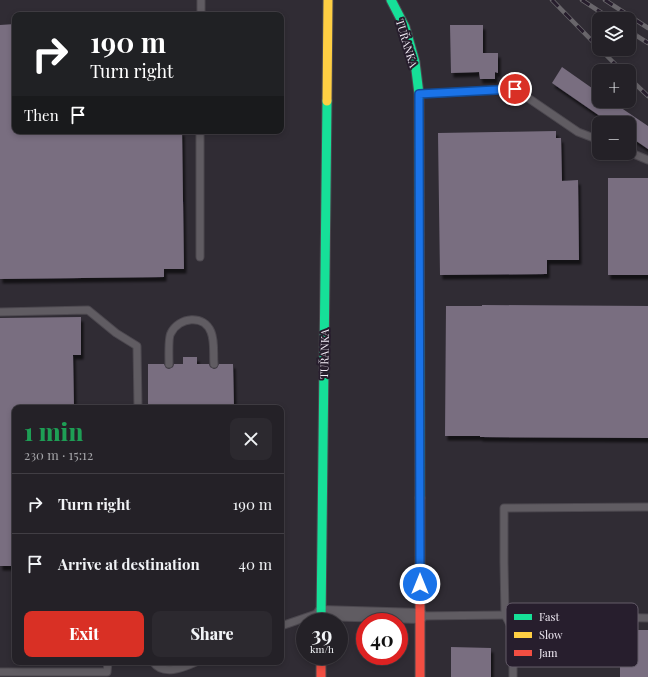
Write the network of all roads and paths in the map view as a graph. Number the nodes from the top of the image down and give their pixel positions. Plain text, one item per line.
1 (201, 0) edge
2 (328, 0) edge
3 (391, 0) edge
4 (201, 12) edge
5 (419, 94) junction
6 (200, 134) edge
7 (592, 137) edge
8 (636, 155) edge
9 (648, 160) edge
10 (200, 257) dead end
11 (0, 312) edge
12 (169, 364) dead end
13 (214, 364) dead end
14 (138, 405) edge
15 (648, 507) edge
16 (321, 613) edge
17 (505, 615) joint
18 (420, 616) junction
19 (348, 617) edge
20 (638, 618) edge
21 (648, 618) edge
22 (296, 623) edge
23 (284, 625) edge
24 (108, 665) edge
25 (155, 665) edge
26 (189, 665) edge
27 (321, 665) edge
28 (0, 672) edge
29 (321, 677) edge
30 (420, 677) edge

1 - 4 lane
2 - 16 street, TUŘANKA
3 - 5 street, TUŘANKA
5 - 7 lane
5 - 18 street, TUŘANKA
6 - 10 lane
8 - 9 lane
11 - 14 lane
12 - 13 lane
15 - 17 lane
17 - 18 lane
18 - 19 street
18 - 30 street, TUŘANKA
20 - 21 lane
22 - 23 lane
24 - 28 lane
25 - 26 lane
27 - 29 street

